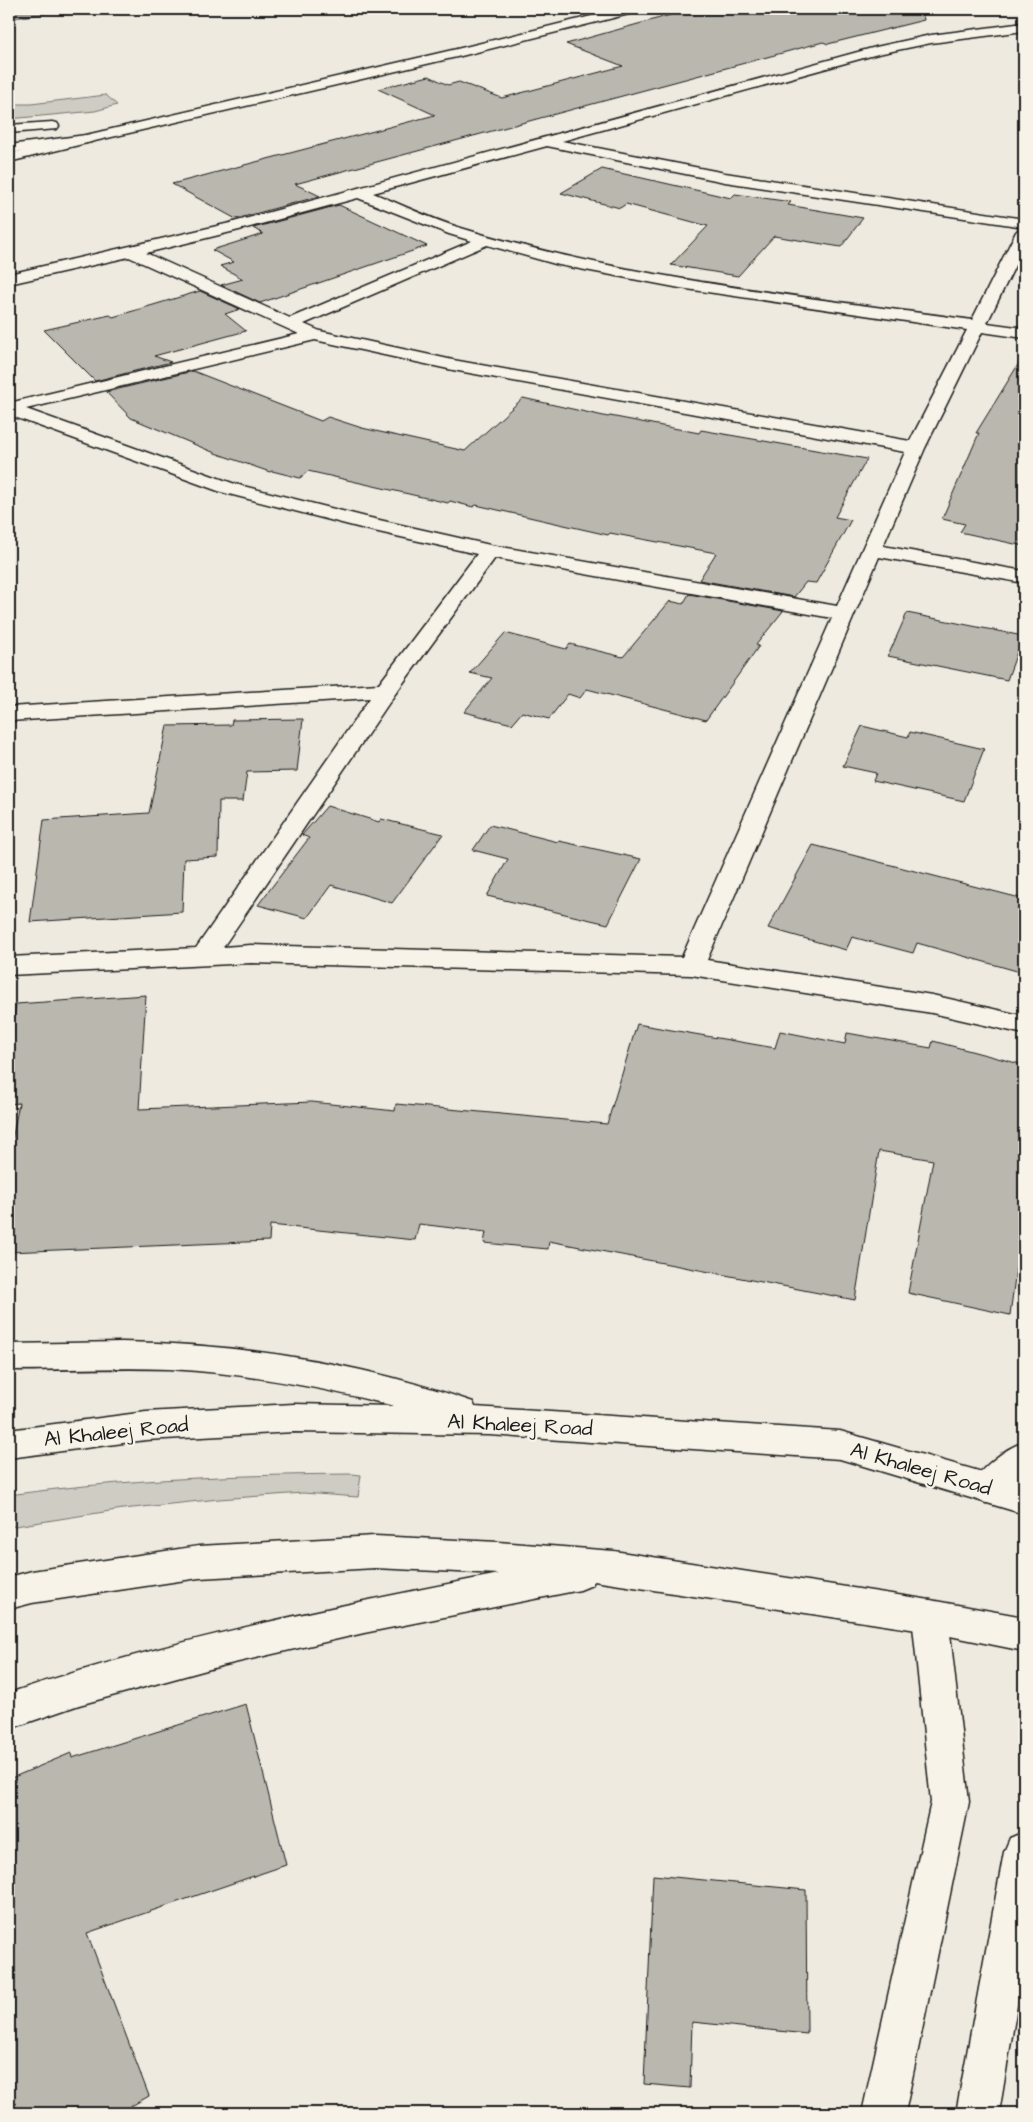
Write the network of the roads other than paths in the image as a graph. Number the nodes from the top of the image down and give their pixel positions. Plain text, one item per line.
1 (634, 9) edge
2 (1024, 20) edge
3 (1024, 27) edge
4 (63, 125) dead end
5 (9, 129) edge
6 (530, 135) junction
7 (86, 138) junction
8 (545, 142) junction
9 (9, 149) edge
10 (9, 158) edge
11 (359, 193) junction
12 (1024, 222) edge
13 (1024, 232) edge
14 (486, 240) junction
15 (131, 252) junction
16 (9, 268) edge
17 (9, 279) edge
18 (289, 324) junction
19 (977, 326) junction
20 (1024, 333) edge
21 (315, 335) junction
22 (9, 409) edge
23 (916, 448) junction
24 (872, 550) junction
25 (490, 551) junction
26 (1024, 577) edge
27 (844, 614) junction
28 (386, 690) junction
29 (9, 714) edge
30 (203, 956) junction
31 (9, 966) edge
32 (691, 966) junction
33 (1024, 1025) edge
34 (9, 1357) edge
35 (489, 1422) junction
36 (9, 1444) edge
37 (1024, 1456) edge
38 (986, 1488) junction
39 (1024, 1499) edge
40 (614, 1567) junction
41 (9, 1593) edge
42 (930, 1616) junction
43 (1024, 1634) edge
44 (9, 1711) edge
45 (1024, 1852) edge
46 (882, 2113) edge
47 (976, 2113) edge

1 - 7 street
2 - 6 street
3 - 8 street
4 - 5 street
6 - 8 street
6 - 16 street
7 - 9 street
7 - 10 street
8 - 11 street
8 - 12 street
11 - 14 street
11 - 15 street
13 - 19 street
14 - 18 street
14 - 19 street
15 - 17 street
15 - 18 street
18 - 21 street
19 - 20 street
19 - 23 street
21 - 22 street
21 - 23 street
22 - 25 street
23 - 24 street
24 - 26 street
24 - 27 street
25 - 27 street
25 - 28 street
27 - 32 street
28 - 29 street
28 - 30 street
30 - 31 street
30 - 32 street
32 - 33 street
34 - 35 street
35 - 36 street, Al Khaleej Road
35 - 38 street, Al Khaleej Road
37 - 38 street
38 - 39 street, Al Khaleej Road
40 - 41 street
40 - 42 street
40 - 44 street
42 - 43 street
42 - 46 street
45 - 47 street

